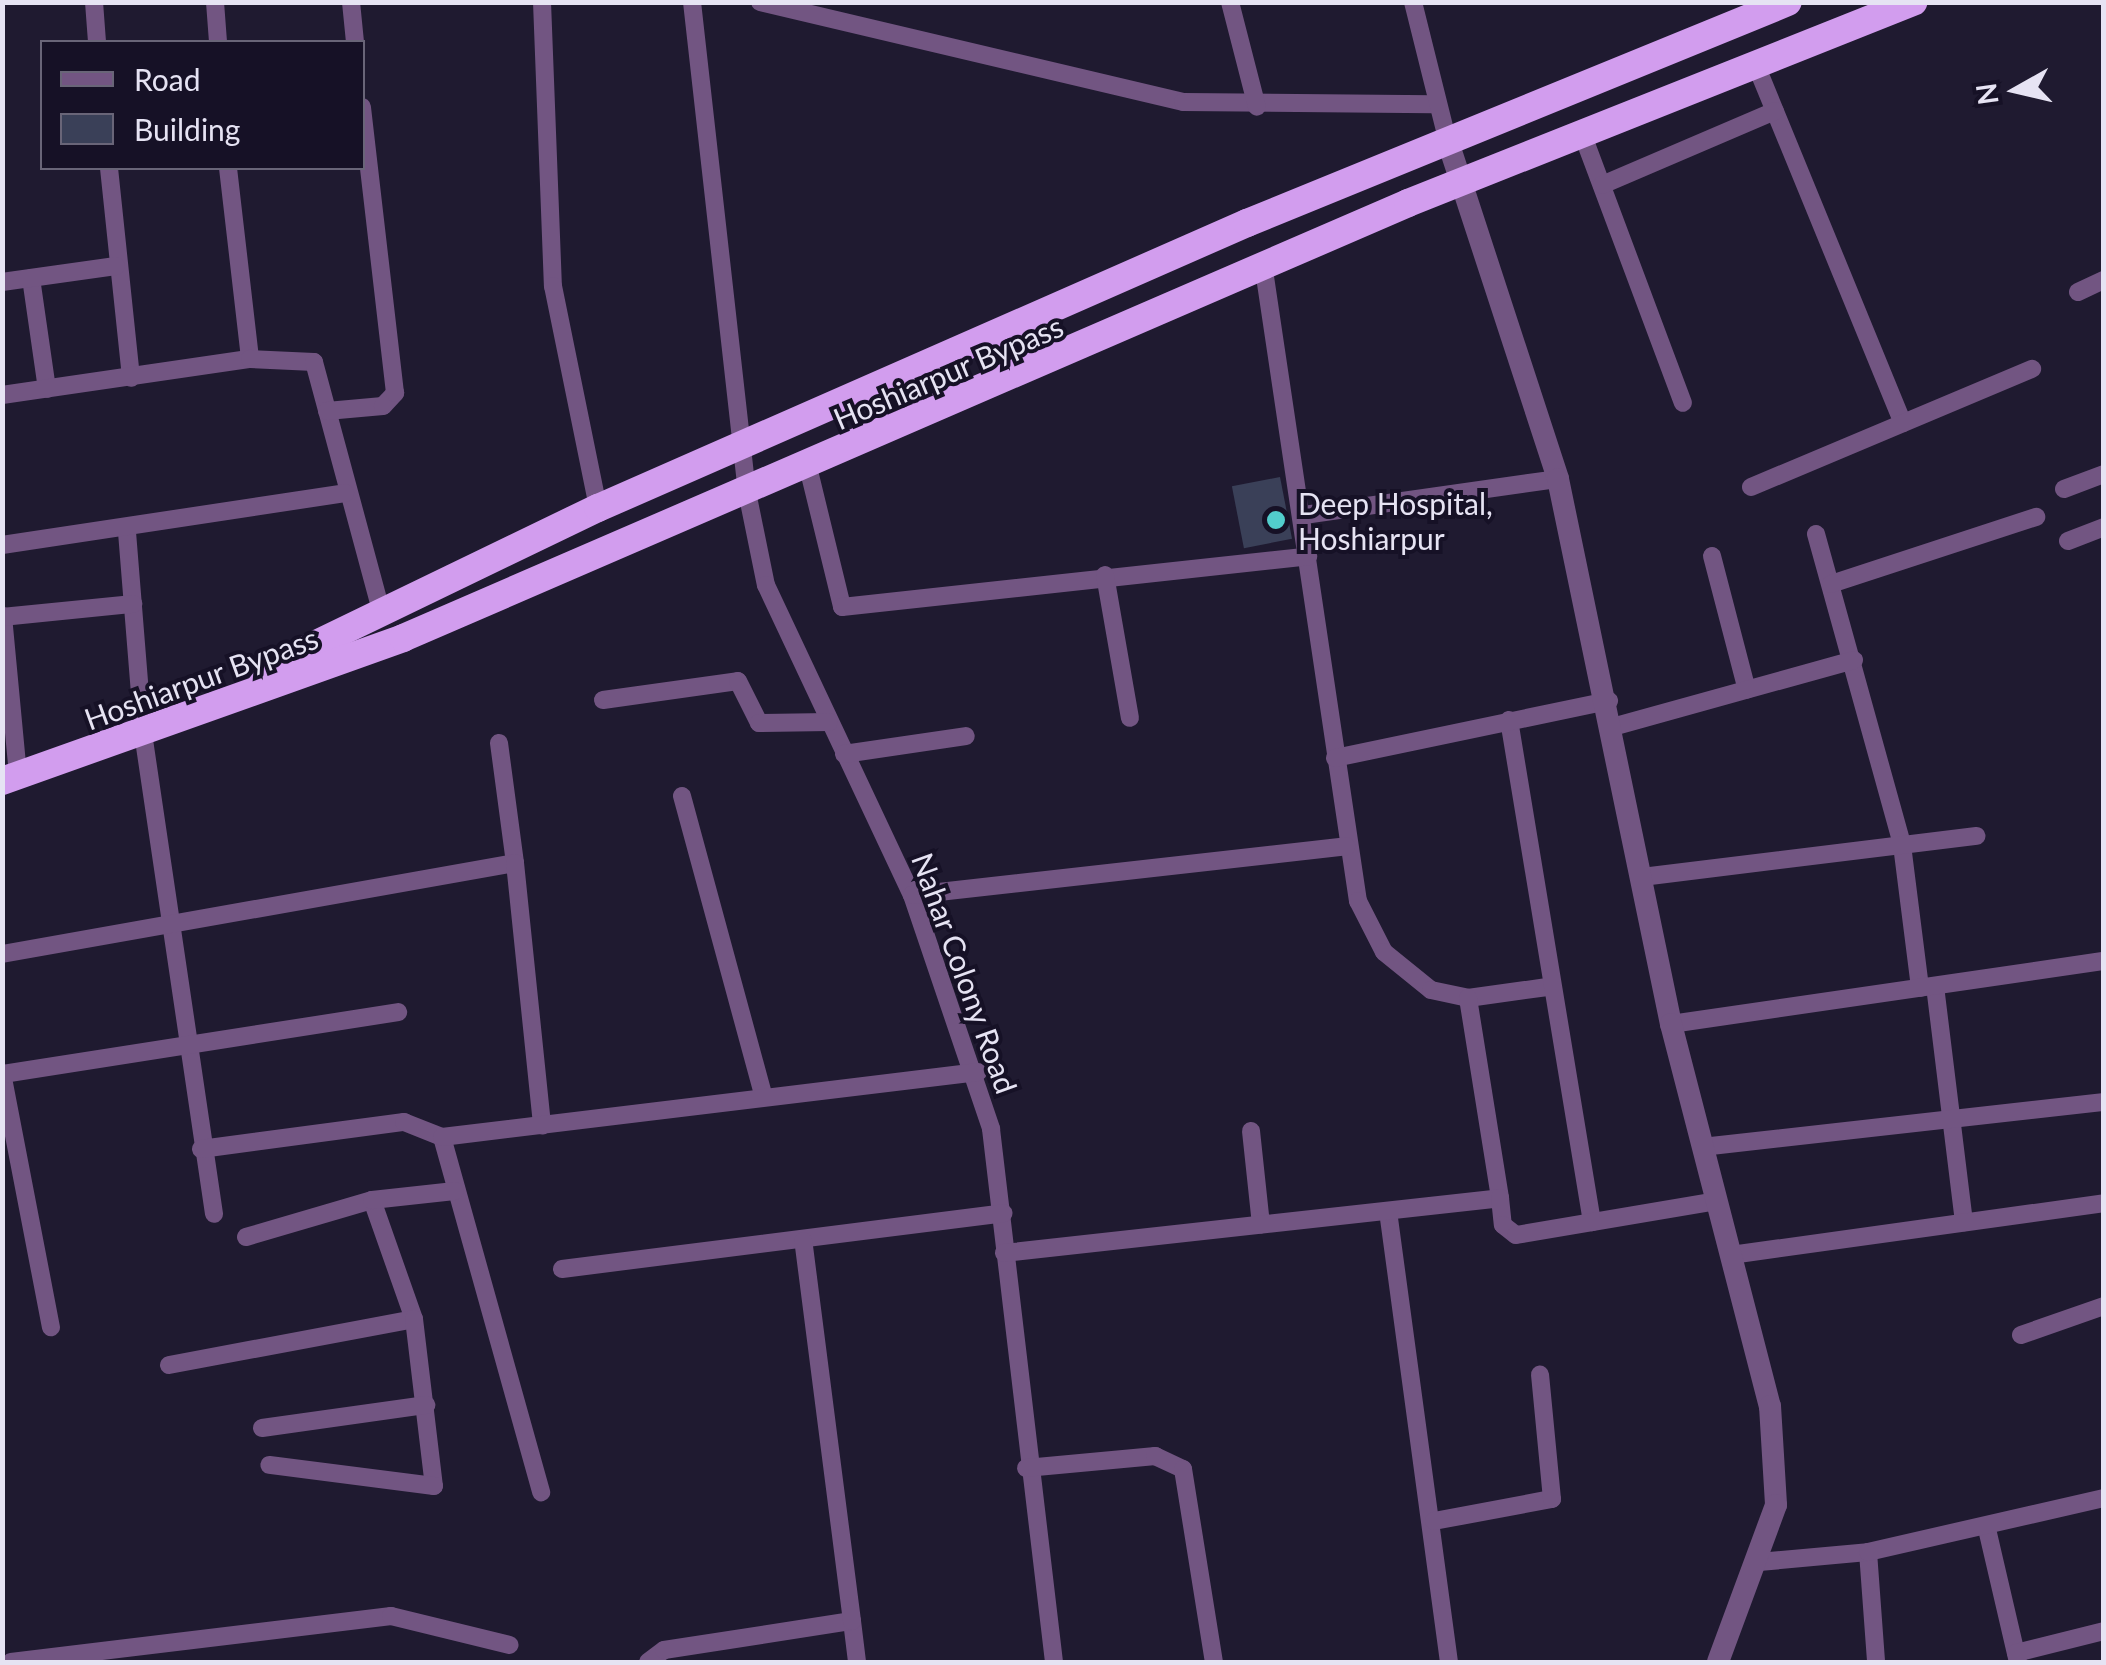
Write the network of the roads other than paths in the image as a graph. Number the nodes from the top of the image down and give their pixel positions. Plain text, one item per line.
1 (94, 2) edge
2 (215, 2) edge
3 (350, 2) edge
4 (542, 2) edge
5 (692, 2) edge
6 (760, 2) edge
7 (1230, 2) edge
8 (1412, 2) edge
9 (1788, 2) edge
10 (1913, 2) edge
11 (98, 40) edge
12 (218, 40) edge
13 (355, 40) edge
14 (1756, 65) junction
15 (1434, 104) junction
16 (1258, 107) junction
17 (1775, 112) junction
18 (365, 133) edge
19 (1582, 134) junction
20 (1448, 142) junction
21 (109, 170) edge
22 (228, 170) edge
23 (1463, 181) junction
24 (1602, 185) junction
25 (116, 266) junction
26 (1264, 270) junction
27 (30, 278) junction
28 (2104, 280) edge
29 (2, 282) edge
30 (2078, 292) dead end
31 (250, 358) junction
32 (2032, 369) dead end
33 (132, 378) junction
34 (47, 389) junction
35 (2, 395) edge
36 (1683, 403) dead end
37 (328, 411) junction
38 (1903, 423) junction
39 (744, 447) junction
40 (808, 467) junction
41 (2104, 474) edge
42 (1558, 479) junction
43 (1751, 487) dead end
44 (2064, 488) dead end
45 (748, 492) junction
46 (345, 493) junction
47 (598, 508) junction
48 (1304, 515) junction
49 (2036, 517) dead end
50 (2104, 527) edge
51 (127, 532) junction
52 (1816, 534) dead end
53 (2068, 541) dead end
54 (2, 545) edge
55 (1308, 556) junction
56 (1712, 556) dead end
57 (1105, 575) junction
58 (1831, 584) junction
59 (133, 604) junction
60 (381, 611) junction
61 (3, 616) edge
62 (1854, 660) junction
63 (260, 688) junction
64 (1747, 690) junction
65 (603, 700) dead end
66 (1609, 701) junction
67 (1130, 718) dead end
68 (1509, 720) junction
69 (829, 722) junction
70 (1616, 726) junction
71 (143, 734) junction
72 (966, 736) dead end
73 (500, 742) dead end
74 (844, 754) junction
75 (1335, 758) junction
76 (10, 778) edge
77 (682, 796) dead end
78 (1976, 836) dead end
79 (1346, 846) junction
80 (1902, 846) junction
81 (515, 863) junction
82 (1642, 877) junction
83 (912, 895) junction
84 (171, 923) junction
85 (2, 954) edge
86 (2104, 961) edge
87 (1547, 987) junction
88 (1928, 987) junction
89 (1468, 998) junction
90 (398, 1012) dead end
91 (1671, 1024) junction
92 (187, 1041) junction
93 (978, 1072) junction
94 (3, 1074) edge
95 (762, 1095) junction
96 (2104, 1102) edge
97 (1952, 1120) junction
98 (542, 1126) junction
99 (1250, 1131) dead end
100 (442, 1137) junction
101 (1702, 1147) junction
102 (202, 1149) junction
103 (454, 1192) junction
104 (1500, 1198) junction
105 (372, 1200) junction
106 (1716, 1201) junction
107 (2104, 1203) edge
108 (1388, 1211) junction
109 (1002, 1212) junction
110 (214, 1214) dead end
111 (1592, 1222) junction
112 (1964, 1222) junction
113 (1260, 1224) junction
114 (246, 1238) dead end
115 (803, 1240) junction
116 (1004, 1253) junction
117 (1731, 1255) junction
118 (562, 1269) dead end
119 (2104, 1306) edge
120 (414, 1319) junction
121 (51, 1327) dead end
122 (2021, 1335) dead end
123 (168, 1365) dead end
124 (1540, 1375) dead end
125 (426, 1405) junction
126 (262, 1428) dead end
127 (268, 1465) dead end
128 (1026, 1468) junction
129 (541, 1492) dead end
130 (2104, 1498) edge
131 (1434, 1520) junction
132 (1987, 1529) junction
133 (1868, 1552) junction
134 (1759, 1562) junction
135 (852, 1621) junction
136 (2104, 1632) edge
137 (510, 1644) dead end
138 (2017, 1658) edge
139 (11, 1662) edge
140 (648, 1662) edge
141 (857, 1662) edge
142 (1054, 1662) edge
143 (1214, 1662) edge
144 (1449, 1662) edge
145 (1718, 1662) edge
146 (1876, 1662) edge

1 - 11 street
2 - 12 street
3 - 13 street
4 - 47 street
5 - 39 street, Nahar Colony Road
6 - 16 street
7 - 16 street
8 - 15 street
9 - 20 highway
10 - 14 highway, Hoshiarpur Bypass
14 - 17 street
14 - 19 highway, Hoshiarpur Bypass
15 - 16 street
15 - 20 street
17 - 24 street
17 - 38 street
18 - 37 street
19 - 23 highway, Hoshiarpur Bypass
19 - 24 street
20 - 23 street
20 - 39 highway
21 - 25 street
22 - 31 street
23 - 26 highway, Hoshiarpur Bypass
23 - 42 street
24 - 36 street
25 - 27 street
25 - 33 street
26 - 40 highway, Hoshiarpur Bypass
26 - 48 street
27 - 29 street
27 - 34 street
28 - 30 street
31 - 33 street
31 - 37 street
32 - 38 street
33 - 34 street
34 - 35 street
37 - 46 street
38 - 43 street
39 - 45 street, Nahar Colony Road
39 - 47 highway
40 - 45 highway, Hoshiarpur Bypass
40 - 57 street
41 - 44 street
42 - 48 street
42 - 66 street
45 - 63 highway, Hoshiarpur Bypass
45 - 69 street, Nahar Colony Road
46 - 51 street
46 - 60 street
47 - 60 highway
48 - 55 street
49 - 58 street
50 - 53 street
51 - 54 street
51 - 59 street
52 - 58 street
55 - 57 street
55 - 75 street
56 - 64 street
57 - 67 street
58 - 62 street
59 - 61 street
59 - 71 street
60 - 63 highway
61 - 76 street
62 - 64 street
62 - 80 street
63 - 71 highway, Hoshiarpur Bypass
64 - 70 street
65 - 69 street
66 - 68 street
66 - 70 street
68 - 75 street
68 - 87 street
69 - 74 street, Nahar Colony Road
70 - 82 street
71 - 76 highway, Hoshiarpur Bypass
71 - 84 street
72 - 74 street
73 - 81 street
74 - 83 street, Nahar Colony Road
75 - 79 street
77 - 95 street
78 - 80 street
79 - 83 street
79 - 89 street
80 - 82 street
80 - 88 street
81 - 84 street
81 - 98 street
82 - 91 street
83 - 93 street, Nahar Colony Road
84 - 85 street
84 - 92 street
86 - 88 street
87 - 89 street
87 - 111 street
88 - 91 street
88 - 97 street
89 - 104 street
90 - 92 street
91 - 101 street
92 - 94 street
92 - 102 street
93 - 95 street
93 - 109 street, Nahar Colony Road
94 - 121 street
95 - 98 street
96 - 97 street
97 - 101 street
97 - 112 street
98 - 100 street
99 - 113 street
100 - 102 street
100 - 103 street
101 - 106 street
102 - 110 street
103 - 105 street
103 - 129 street
104 - 108 street
104 - 111 street
105 - 114 street
105 - 120 street
106 - 111 street
106 - 117 street
107 - 112 street
108 - 113 street
108 - 131 street
109 - 115 street
109 - 116 street, Nahar Colony Road
112 - 117 street
113 - 116 street
115 - 118 street
115 - 135 street
116 - 128 street, Nahar Colony Road
117 - 134 street
119 - 122 street
120 - 123 street
120 - 125 street
124 - 131 street
125 - 126 street
125 - 127 street
128 - 142 street, Nahar Colony Road
128 - 143 street
130 - 132 street
131 - 144 street
132 - 133 street
132 - 138 street
133 - 134 street
133 - 146 street
134 - 145 street
135 - 140 street
135 - 141 street
136 - 138 street
137 - 139 street

